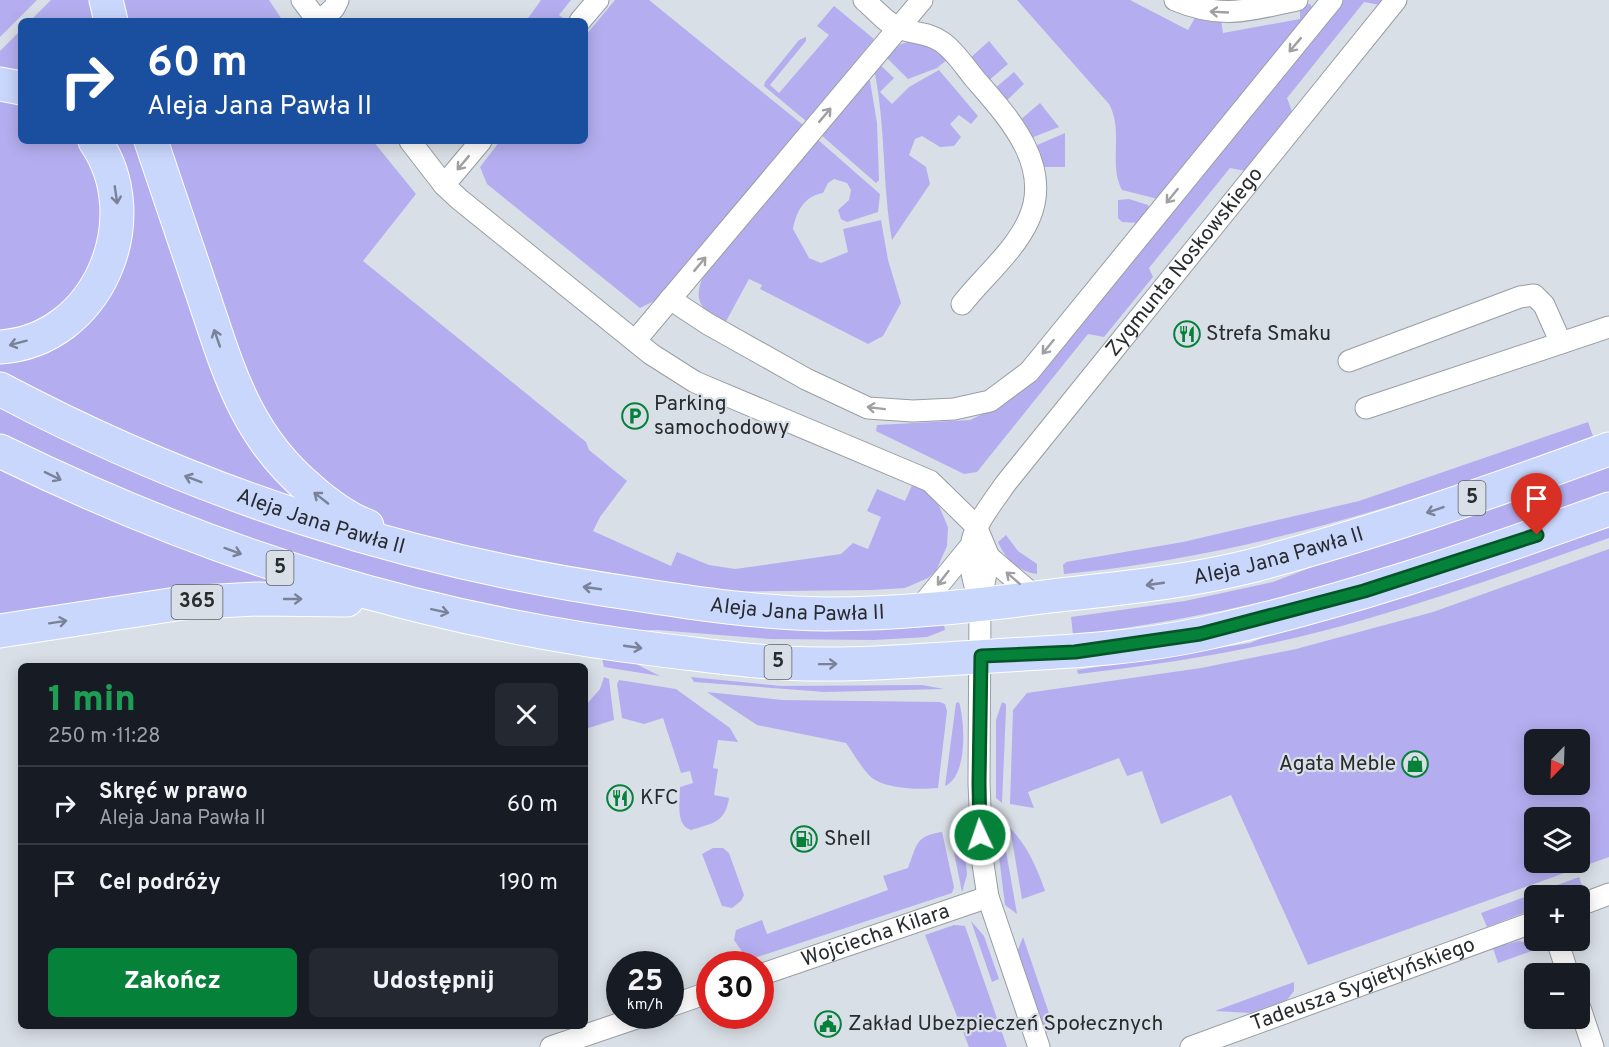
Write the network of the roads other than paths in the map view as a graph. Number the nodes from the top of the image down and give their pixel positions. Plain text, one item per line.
1 (106, 0) edge
2 (302, 0) edge
3 (338, 0) edge
4 (598, 0) edge
5 (864, 0) edge
6 (922, 0) edge
7 (1175, 0) edge
8 (1297, 0) edge
9 (1332, 0) edge
10 (1396, 0) edge
11 (110, 18) edge
12 (317, 18) edge
13 (322, 18) edge
14 (583, 18) edge
15 (898, 28) junction
16 (0, 84) edge
17 (18, 87) edge
18 (97, 144) edge
19 (152, 144) edge
20 (412, 144) edge
21 (478, 144) edge
22 (444, 185) junction
23 (670, 299) junction
24 (962, 304) dead end
25 (1609, 327) edge
26 (635, 341) junction
27 (1561, 343) junction
28 (0, 347) edge
29 (1349, 361) dead end
30 (0, 389) edge
31 (1366, 408) dead end
32 (1609, 449) edge
33 (0, 451) edge
34 (1609, 509) edge
35 (976, 526) junction
36 (969, 548) junction
37 (989, 557) junction
38 (449, 559) junction
39 (1037, 598) junction
40 (395, 601) junction
41 (980, 605) junction
42 (918, 610) junction
43 (0, 631) edge
44 (981, 656) junction
45 (1609, 894) edge
46 (988, 897) junction
47 (1590, 901) edge
48 (1524, 926) edge
49 (774, 970) edge
50 (620, 1029) edge
51 (1587, 1029) edge
52 (603, 1039) edge
53 (551, 1047) edge
54 (1039, 1047) edge
55 (1191, 1047) edge
56 (1593, 1047) edge

1 - 11 main road
2 - 12 street
3 - 13 street
4 - 14 street
5 - 15 street
6 - 15 street
8 -> 7 street
9 -> 23 street
10 - 35 street, Zygmunta Noskowskiego
23 -> 15 street
15 - 24 street
16 - 17 main road
18 -> 28 main road
38 -> 19 main road
20 - 22 street
21 -> 22 street
22 - 26 street
23 - 26 street
25 - 27 street
26 - 35 street
27 - 29 street
27 - 31 street
38 -> 30 main road, Aleja Jana Pawła II / 5
32 -> 39 main road, Aleja Jana Pawła II / 5
33 -> 40 main road, 5
34 - 44 main road, 5
35 - 36 street, Zygmunta Noskowskiego
35 - 37 street
36 - 41 street, Zygmunta Noskowskiego
36 -> 42 street, Zygmunta Noskowskiego
39 -> 37 street
37 - 41 street, Zygmunta Noskowskiego
42 -> 38 main road, Aleja Jana Pawła II / 5
39 - 41 main road, Aleja Jana Pawła II / 5
43 -> 40 main road, 365
40 -> 44 main road, 5
41 - 42 main road, Aleja Jana Pawła II / 5
41 - 44 street, Zygmunta Noskowskiego
44 - 46 street, Zygmunta Noskowskiego
45 - 47 street
46 - 49 street, Wojciecha Kilara
46 - 54 street, Zygmunta Noskowskiego
48 - 55 street, Tadeusza Sygietyńskiego
50 - 52 street
51 - 56 street
52 - 53 street

